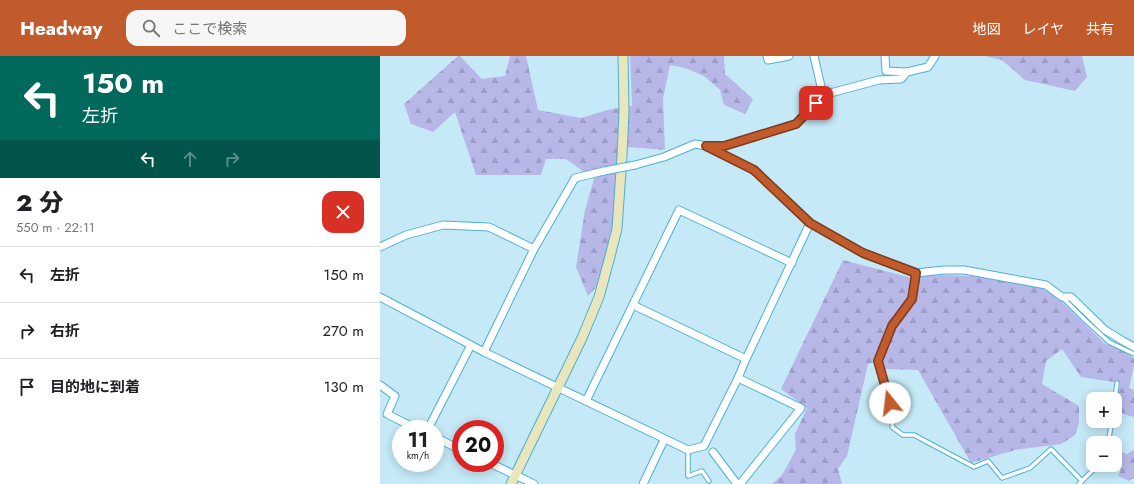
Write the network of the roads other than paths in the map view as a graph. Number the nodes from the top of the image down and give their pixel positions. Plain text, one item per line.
1 (624, 56) edge
2 (767, 56) edge
3 (789, 56) edge
4 (814, 56) edge
5 (885, 56) edge
6 (935, 56) edge
7 (907, 72) junction
8 (823, 96) junction
9 (706, 146) junction
10 (810, 223) junction
11 (380, 247) edge
12 (534, 249) junction
13 (792, 263) junction
14 (916, 273) junction
15 (380, 296) edge
16 (1062, 297) junction
17 (633, 305) junction
18 (470, 345) junction
19 (1134, 347) edge
20 (484, 352) junction
21 (1134, 354) edge
22 (746, 359) junction
23 (738, 378) junction
24 (1117, 383) dead end
25 (380, 385) edge
26 (558, 387) junction
27 (1116, 392) edge
28 (586, 401) junction
29 (400, 420) edge
30 (432, 420) edge
31 (664, 440) junction
32 (688, 450) junction
33 (713, 452) dead end
34 (504, 470) edge
35 (1091, 472) edge
36 (515, 475) junction
37 (709, 480) dead end
38 (1080, 483) edge
39 (511, 484) edge
40 (534, 484) edge
41 (643, 484) edge
42 (738, 484) edge

1 - 26 street
2 - 3 street
4 - 8 street
5 - 7 street
6 - 7 street
7 - 8 street
8 - 9 street
9 - 10 street
9 - 12 street, bridge
10 - 13 street
10 - 14 street
11 - 12 street
12 - 20 street
13 - 17 street
13 - 22 street
14 - 16 street
14 - 38 lane
15 - 18 street
16 - 19 street
16 - 21 lane
17 - 22 street
17 - 28 street
18 - 20 street
18 - 30 street
20 - 26 street
22 - 23 street
23 - 32 street
23 - 42 street
24 - 27 lane
25 - 29 street
26 - 28 street
26 - 36 street
28 - 31 street
31 - 32 street
31 - 41 street
32 - 37 lane
33 - 42 street
34 - 36 street
35 - 38 lane
36 - 39 street
36 - 40 street

